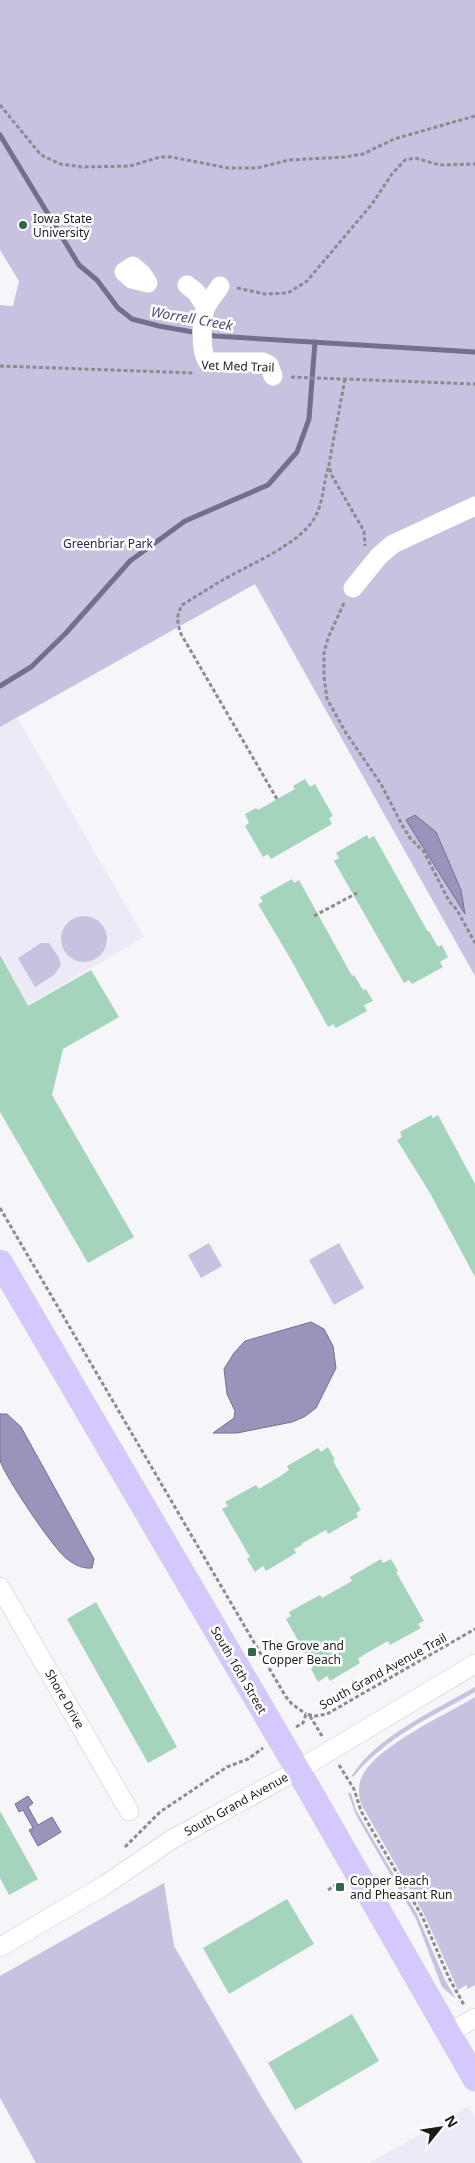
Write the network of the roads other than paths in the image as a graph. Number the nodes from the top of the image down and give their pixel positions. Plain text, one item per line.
1 (187, 285) dead end
2 (220, 286) road end
3 (205, 315) junction
4 (273, 376) road end
5 (475, 506) edge
6 (353, 588) dead end
7 (0, 1262) edge
8 (0, 1587) edge
9 (475, 1664) edge
10 (298, 1770) junction
11 (129, 1811) dead end
12 (0, 1947) edge
13 (474, 2019) edge
14 (449, 2033) junction
15 (475, 2079) edge

1 - 3 street
2 - 3 street
3 - 4 street
5 - 6 street
7 - 10 main road, South 16th Street
8 - 11 street, Shore Drive
9 - 10 street, South Grand Avenue
10 - 12 street, South Grand Avenue
10 - 14 main road, South 16th Street
13 - 14 street
14 - 15 main road, South 16th Street

